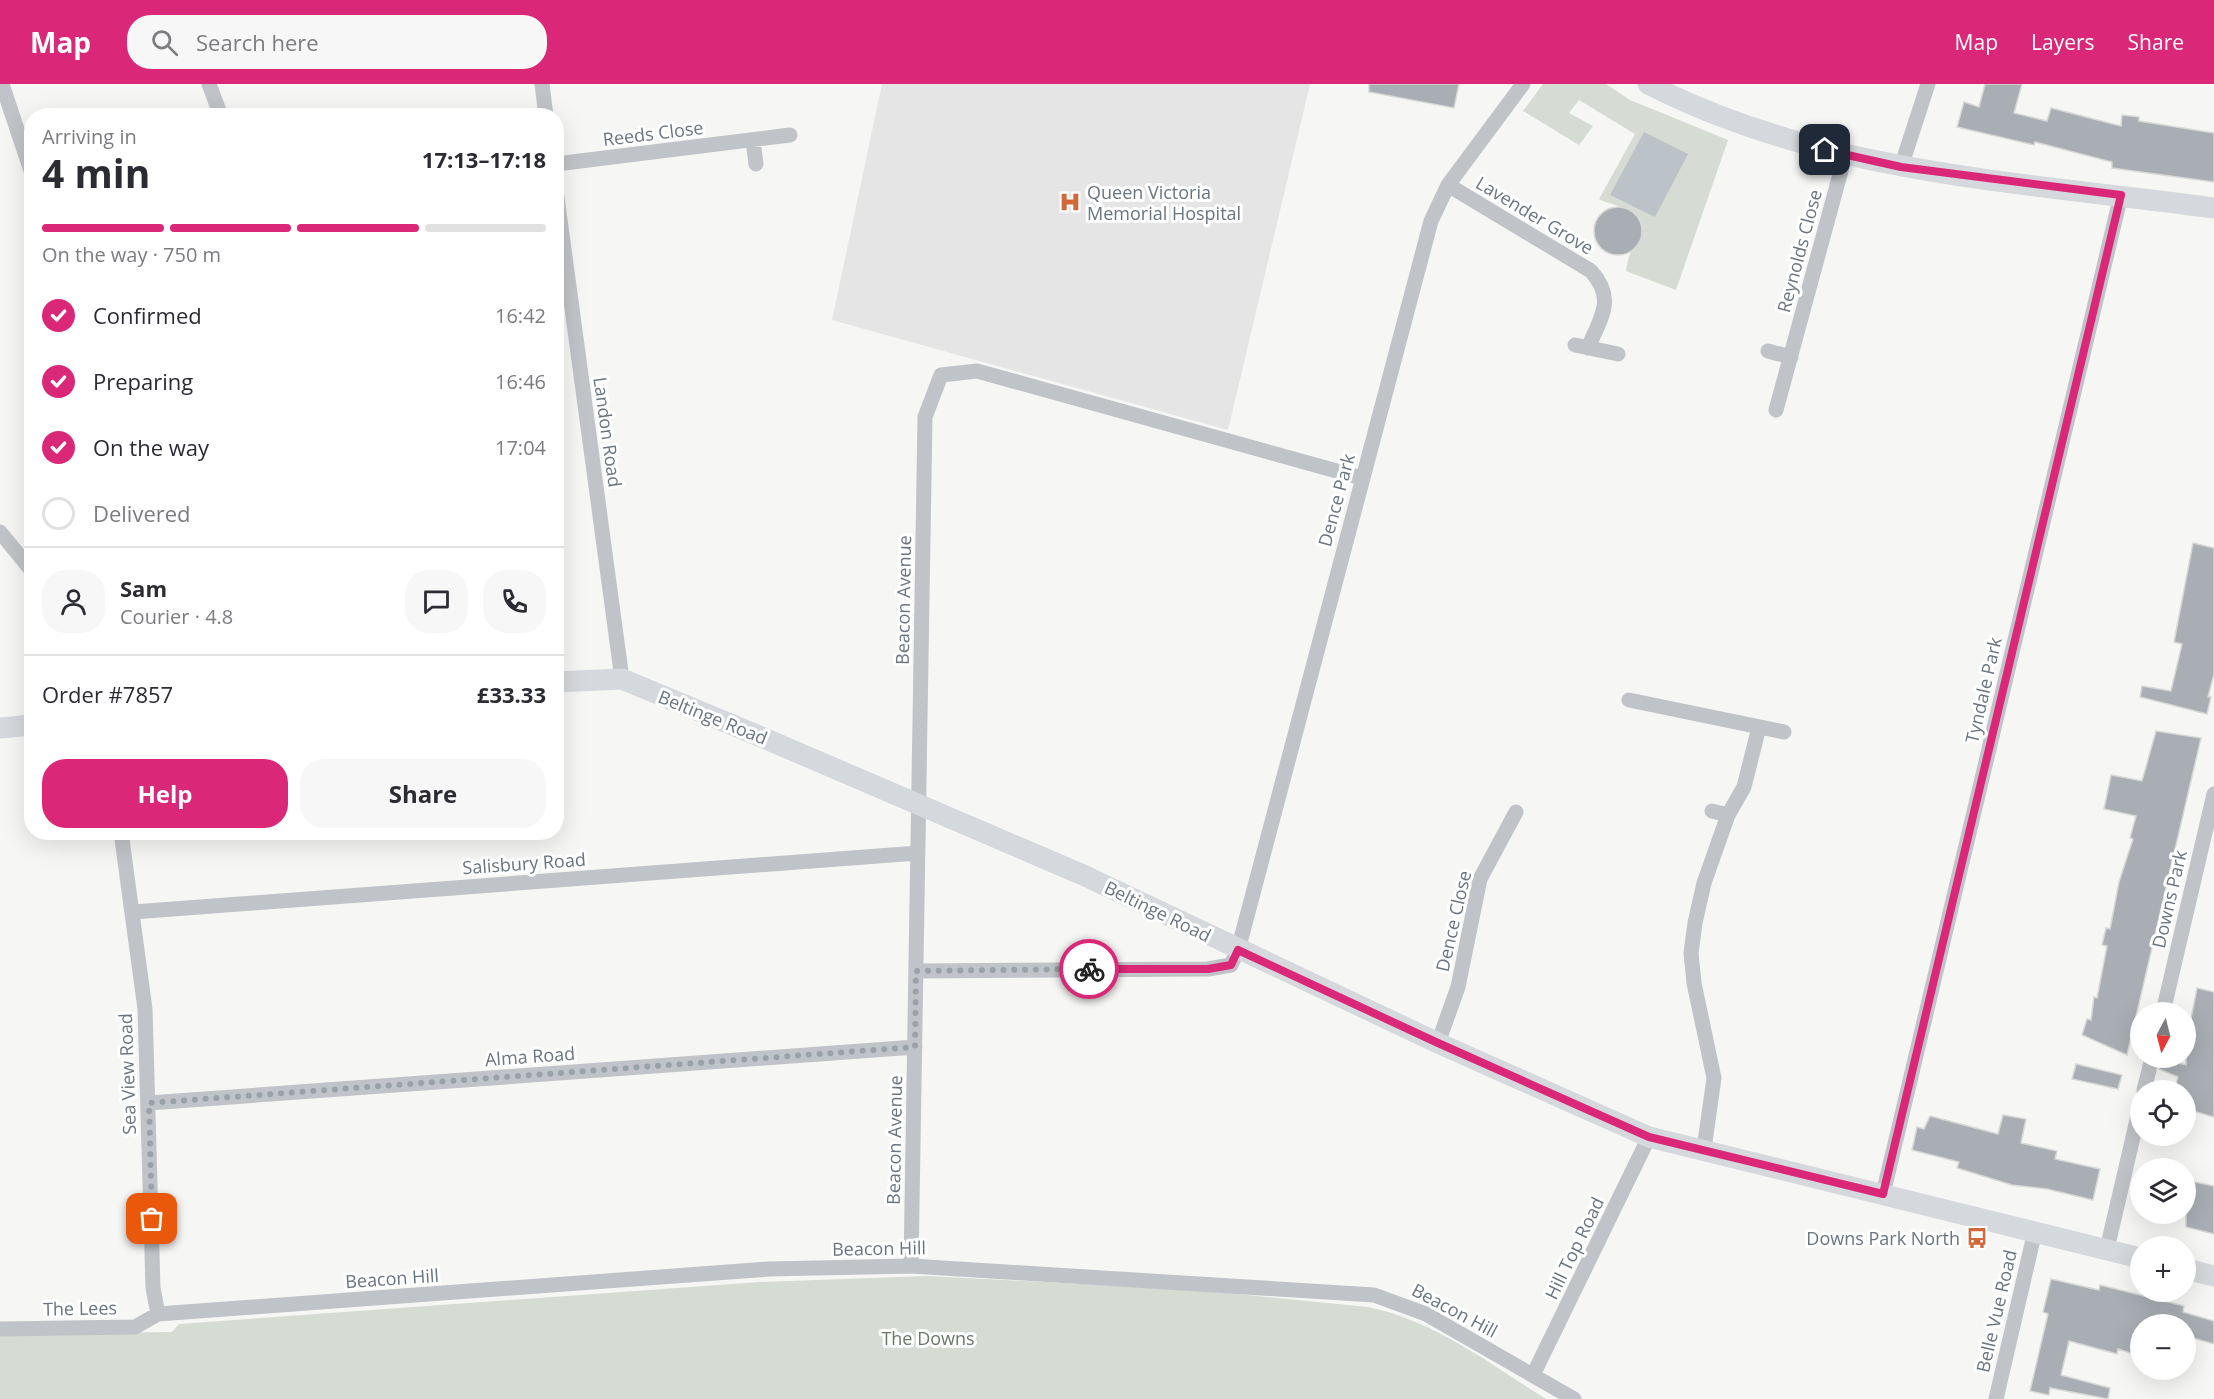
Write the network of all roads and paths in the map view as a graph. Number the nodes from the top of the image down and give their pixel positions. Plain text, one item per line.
1 (2, 84) edge
2 (209, 84) edge
3 (542, 84) edge
4 (1524, 84) edge
5 (1648, 84) edge
6 (1928, 84) edge
7 (218, 108) edge
8 (545, 108) edge
9 (790, 135) dead end
10 (753, 140) junction
11 (24, 150) edge
12 (1845, 156) junction
13 (564, 163) edge
14 (756, 164) dead end
15 (1901, 167) junction
16 (1448, 185) junction
17 (2121, 195) junction
18 (2214, 208) edge
19 (564, 249) edge
20 (1768, 351) dead end
21 (1618, 354) dead end
22 (1791, 357) junction
23 (1776, 410) dead end
24 (1362, 478) junction
25 (0, 532) edge
26 (24, 561) edge
27 (622, 679) junction
28 (564, 682) edge
29 (1629, 700) dead end
30 (24, 726) edge
31 (1759, 727) junction
32 (0, 728) edge
33 (1784, 732) dead end
34 (2214, 794) edge
35 (919, 804) junction
36 (1712, 811) dead end
37 (1516, 812) dead end
38 (1728, 814) junction
39 (122, 840) edge
40 (918, 853) junction
41 (133, 912) junction
42 (1238, 950) junction
43 (916, 971) junction
44 (2165, 1002) edge
45 (1438, 1043) junction
46 (915, 1047) junction
47 (149, 1103) junction
48 (1649, 1137) junction
49 (2131, 1146) edge
50 (1704, 1149) junction
51 (1883, 1194) junction
52 (2035, 1231) junction
53 (2107, 1249) junction
54 (2130, 1255) edge
55 (911, 1266) junction
56 (2196, 1272) edge
57 (2214, 1276) edge
58 (159, 1314) junction
59 (0, 1329) edge
60 (1533, 1375) junction
61 (1574, 1399) edge
62 (1996, 1399) edge

1 - 11 street
2 - 7 street
3 - 8 street
4 - 16 street, Dence Park
5 - 12 street
6 - 15 street
9 - 10 street, Reeds Close
10 - 13 street, Reeds Close
10 - 14 street
12 - 15 street
12 - 22 street, Reynolds Close
15 - 17 street
16 - 21 street, Lavender Grove
16 - 24 street, Dence Park
17 - 18 street
17 - 51 street, Tyndale Park
19 - 27 street, Landon Road
20 - 22 street
22 - 23 street, Reynolds Close
24 - 35 street, Beacon Avenue
24 - 42 street, Dence Park
25 - 26 street
27 - 28 street, Beltinge Road
27 - 35 street, Beltinge Road
29 - 31 street
30 - 32 street
31 - 33 street
31 - 38 street
34 - 44 street, Downs Park
35 - 40 street, Beacon Avenue
35 - 42 street, Beltinge Road
36 - 38 street
37 - 45 street, Dence Close
38 - 50 street
39 - 41 street, Sea View Road
40 - 41 street, Salisbury Road
40 - 43 street, Beacon Avenue
41 - 47 street, Sea View Road
42 - 43 street
42 - 45 street, Beltinge Road
43 - 46 street, Beacon Avenue
45 - 48 street, Beltinge Road
46 - 47 street, Alma Road
46 - 55 street, Beacon Avenue
47 - 58 street, Sea View Road
48 - 50 street, Beltinge Road
48 - 60 street, Hill Top Road
49 - 53 street
50 - 51 street, Beltinge Road
51 - 52 street, Beltinge Road
52 - 53 street, Beltinge Road
52 - 62 street, Belle Vue Road
53 - 54 street, Beltinge Road
55 - 58 street, Beacon Hill
55 - 60 street, Beacon Hill
56 - 57 street
58 - 59 street, The Lees
60 - 61 street, Beacon Hill

